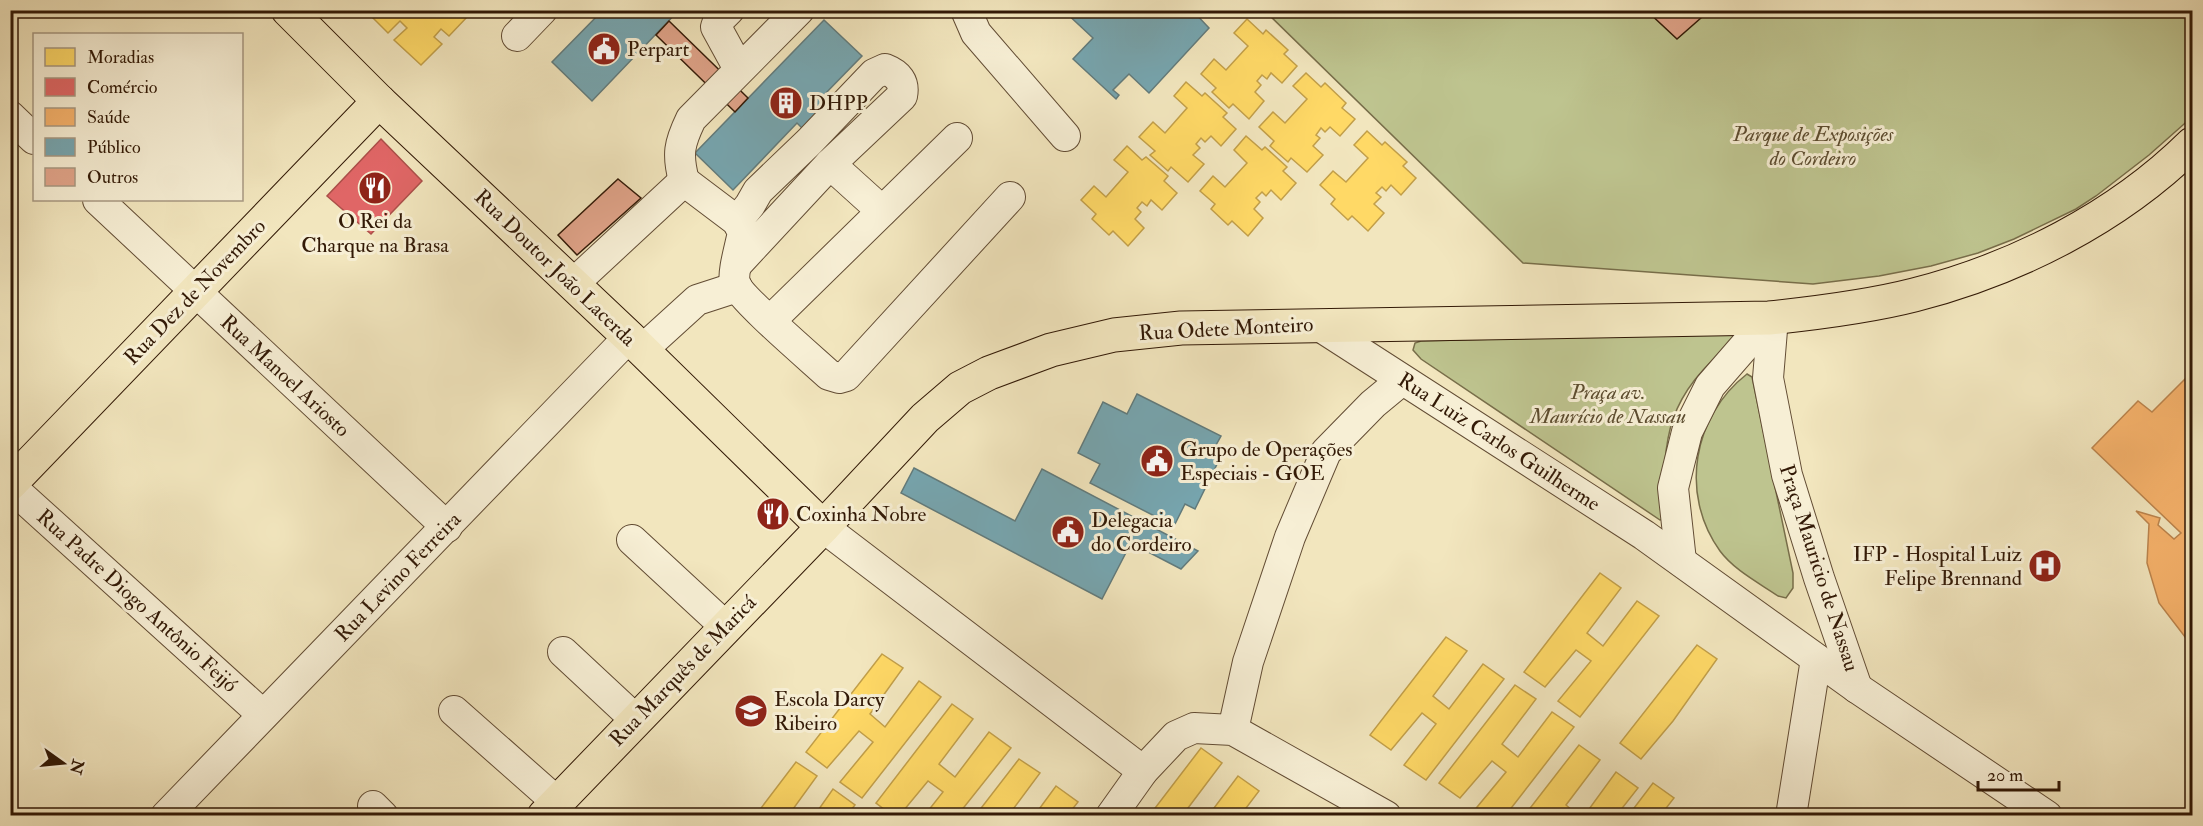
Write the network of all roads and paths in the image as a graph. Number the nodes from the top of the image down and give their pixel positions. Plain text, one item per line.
1 (288, 10) edge
2 (542, 10) edge
3 (729, 10) edge
4 (799, 10) edge
5 (966, 10) edge
6 (517, 36) dead end
7 (739, 69) junction
8 (378, 101) junction
9 (10, 116) edge
10 (1065, 136) dead end
11 (33, 138) edge
12 (957, 138) dead end
13 (2193, 144) edge
14 (830, 164) junction
15 (684, 181) junction
16 (1010, 197) dead end
17 (99, 201) edge
18 (882, 211) junction
19 (737, 221) junction
20 (737, 276) junction
21 (573, 284) junction
22 (195, 292) junction
23 (1771, 318) junction
24 (770, 321) junction
25 (1318, 325) junction
26 (635, 344) junction
27 (1402, 380) junction
28 (10, 485) edge
29 (447, 527) junction
30 (823, 527) junction
31 (632, 540) dead end
32 (1681, 561) junction
33 (726, 627) junction
34 (563, 652) dead end
35 (1816, 659) junction
36 (1857, 688) junction
37 (454, 711) dead end
38 (263, 715) junction
39 (636, 720) junction
40 (1233, 730) junction
41 (1143, 771) junction
42 (550, 809) edge
43 (166, 816) edge
44 (1111, 816) edge
45 (1386, 816) edge
46 (1791, 816) edge
47 (2047, 816) edge

1 - 8 main road, Rua Doutor João Lacerda
2 - 6 street
3 - 7 street
4 - 7 street
5 - 10 street
7 - 15 street
8 - 21 main road, Rua Doutor João Lacerda
8 - 22 main road, Rua Dez de Novembro
9 - 11 street
12 - 18 street
13 - 23 main road, Rua Odete Monteiro
14 - 18 street
14 - 19 street
14 - 20 street
15 - 19 street
15 - 21 street
16 - 24 street
17 - 22 street, Rua Manoel Ariosto
18 - 24 street
19 - 20 street
20 - 24 street
20 - 26 street, Rua Levino Ferreira
21 - 26 main road, Rua Doutor João Lacerda
22 - 28 main road, Rua Dez de Novembro
22 - 29 street, Rua Manoel Ariosto
23 - 25 main road, Rua Odete Monteiro
23 - 32 street
23 - 36 street, Praça Mauricio de Nassau
25 - 27 street, Rua Luiz Carlos Guilherme
25 - 30 main road, Rua Odete Monteiro
26 - 29 street, Rua Levino Ferreira
26 - 30 main road, Rua Doutor João Lacerda
27 - 32 street, Rua Luiz Carlos Guilherme
27 - 40 street
28 - 38 street, Rua Padre Diogo Antônio Feijó
29 - 38 street, Rua Levino Ferreira
30 - 33 main road, Rua Marquês de Maricá
30 - 41 street
31 - 33 street
32 - 35 street, Praça Mauricio de Nassau
33 - 39 main road, Rua Marquês de Maricá
34 - 39 street
35 - 36 street, Praça Mauricio de Nassau
35 - 46 street
36 - 47 street
37 - 42 street
38 - 43 street, Rua Levino Ferreira
39 - 42 main road, Rua Marquês de Maricá
40 - 41 street
40 - 45 street
41 - 44 street

